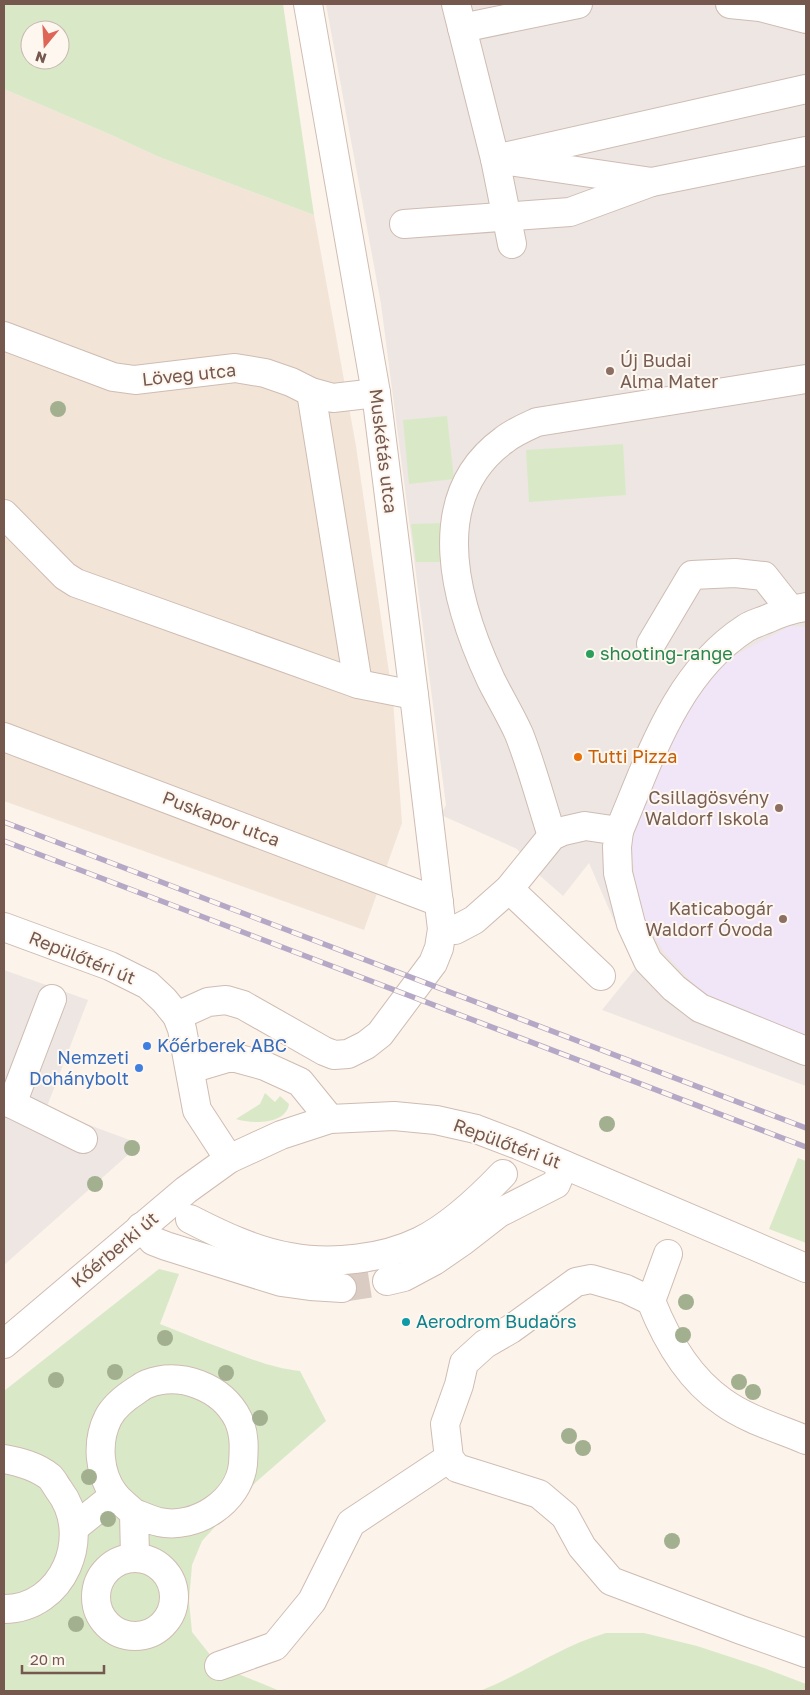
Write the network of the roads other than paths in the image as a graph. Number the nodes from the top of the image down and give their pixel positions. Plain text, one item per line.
1 (308, 4) edge
2 (578, 4) edge
3 (730, 4) edge
4 (459, 16) edge
5 (806, 19) edge
6 (806, 89) edge
7 (806, 151) edge
8 (495, 159) junction
9 (652, 182) junction
10 (506, 216) junction
11 (404, 224) dead end
12 (512, 244) dead end
13 (4, 336) edge
14 (806, 379) edge
15 (311, 392) junction
16 (376, 393) junction
17 (4, 514) edge
18 (798, 608) edge
19 (651, 644) dead end
20 (358, 684) junction
21 (414, 695) junction
22 (4, 737) edge
23 (620, 831) junction
24 (552, 836) junction
25 (509, 889) junction
26 (439, 902) junction
27 (4, 927) edge
28 (442, 929) junction
29 (601, 976) dead end
30 (52, 999) dead end
31 (177, 1016) junction
32 (806, 1051) edge
33 (190, 1069) junction
34 (8, 1102) edge
35 (330, 1119) junction
36 (82, 1139) dead end
37 (229, 1159) junction
38 (564, 1165) junction
39 (504, 1174) dead end
40 (190, 1219) dead end
41 (141, 1227) junction
42 (668, 1254) dead end
43 (806, 1268) edge
44 (387, 1281) tunnel mouth
45 (342, 1288) tunnel mouth
46 (651, 1301) junction
47 (5, 1340) edge
48 (806, 1440) edge
49 (449, 1458) junction
50 (4, 1459) edge
51 (124, 1504) junction
52 (75, 1527) junction
53 (135, 1557) dead end
54 (4, 1609) edge
55 (806, 1653) edge
56 (219, 1666) dead end

1 - 16 street, Muskétás utca
2 - 4 street
3 - 5 street
4 - 8 street
6 - 8 street
7 - 9 street
8 - 9 street
8 - 10 street
9 - 10 street
10 - 11 street
10 - 12 street
13 - 15 street, Löveg utca
14 - 24 street
15 - 16 street, Löveg utca
15 - 20 street
16 - 21 street, Muskétás utca
17 - 20 street
18 - 19 street
18 - 23 street
20 - 21 street
21 - 26 street, Muskétás utca
22 - 26 street, Puskapor utca
23 - 24 street
23 - 32 street
24 - 25 street
25 - 28 street
25 - 29 street
26 - 28 street
27 - 31 street, Repülőtéri út
28 - 31 street
30 - 34 street
31 - 33 street, Repülőtéri út
33 - 35 street
33 - 37 street, Repülőtéri út
34 - 36 street
35 - 37 street, Repülőtéri út
35 - 38 street, Repülőtéri út
37 - 41 street, Kőérberki út
38 - 43 street, Repülőtéri út
38 - 44 street
39 - 40 street
41 - 45 street
41 - 47 street, Kőérberki út
42 - 46 street
46 - 48 street
46 - 49 street
49 - 55 street
49 - 56 street
50 - 52 street
51 - 51 street
51 - 52 street
51 - 53 street
52 - 54 street

